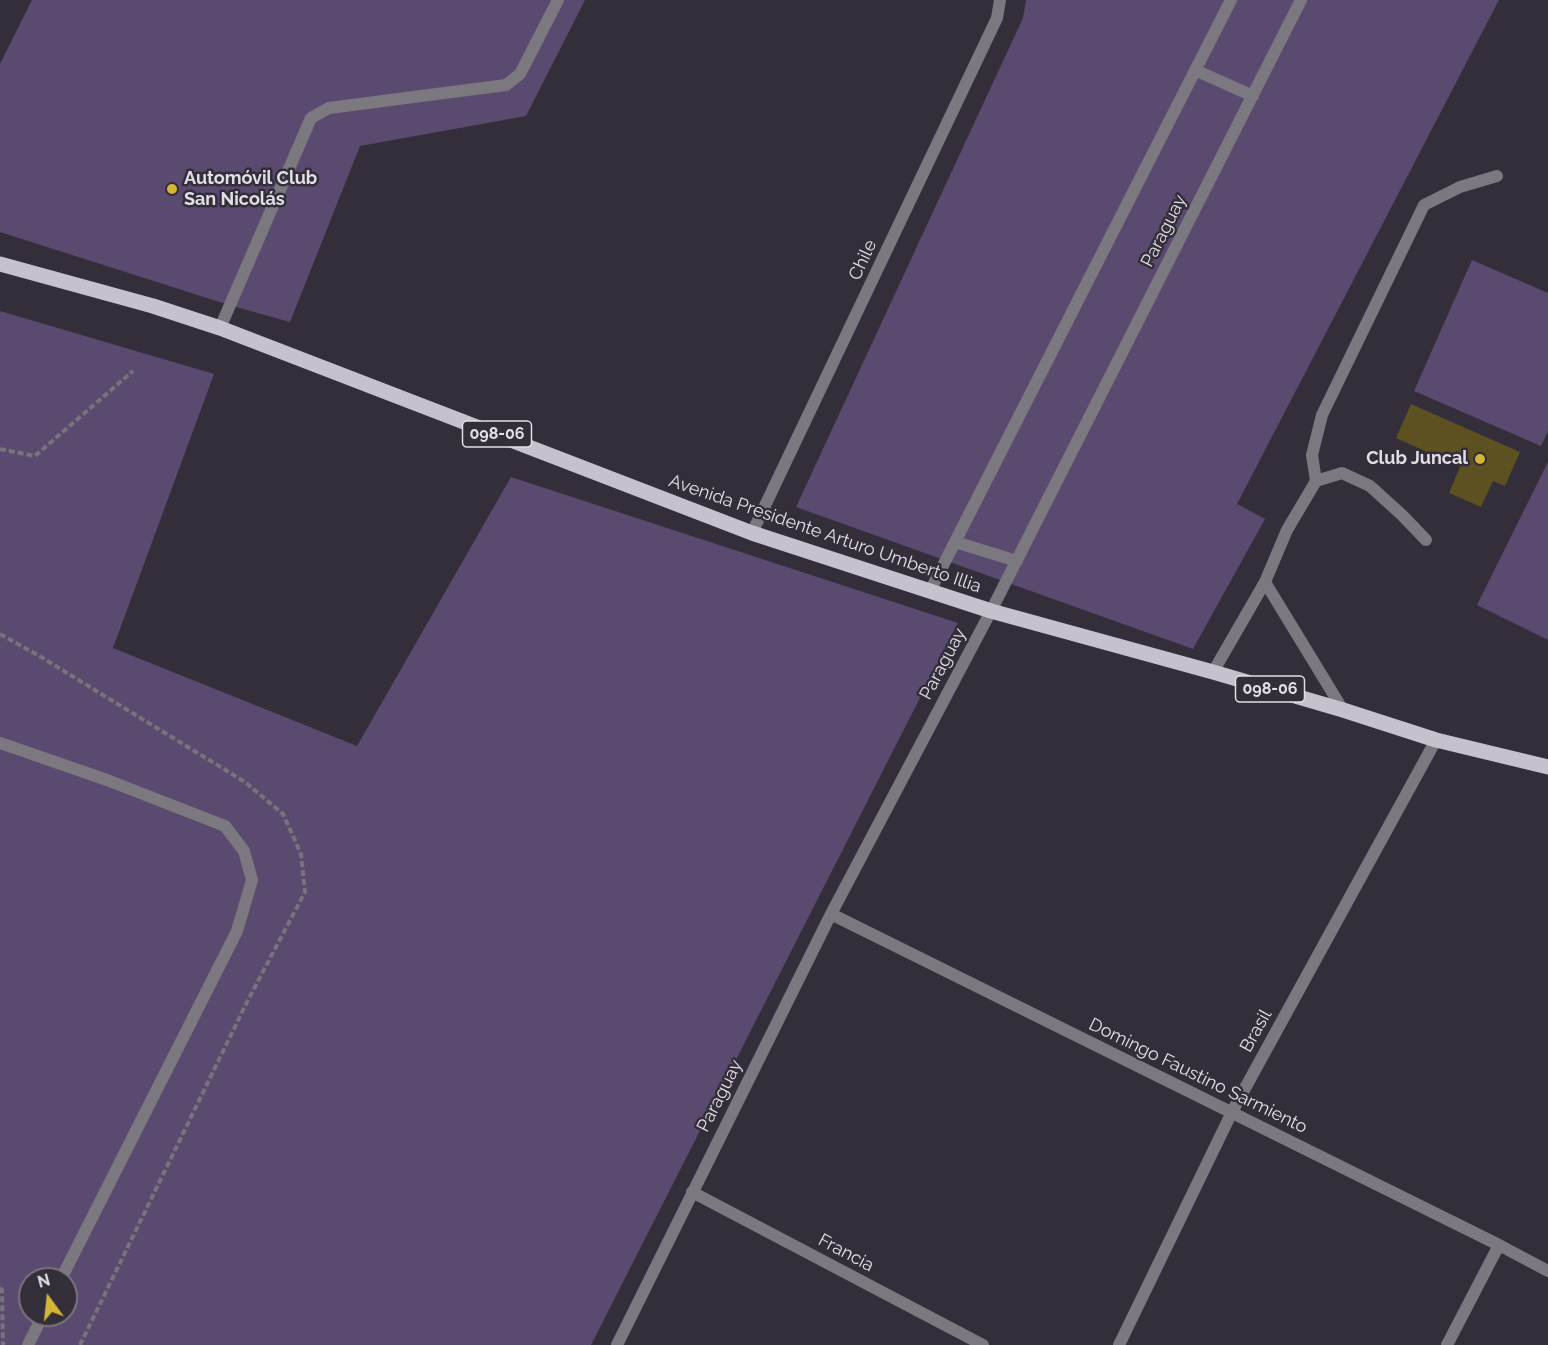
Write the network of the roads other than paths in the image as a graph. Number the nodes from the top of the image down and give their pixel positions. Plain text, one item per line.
1 (558, 0) edge
2 (1000, 0) edge
3 (1231, 0) edge
4 (1301, 0) edge
5 (1195, 70) junction
6 (1253, 96) junction
7 (1497, 176) dead end
8 (0, 264) edge
9 (220, 328) junction
10 (1316, 482) junction
11 (752, 533) junction
12 (1426, 540) dead end
13 (955, 542) junction
14 (1017, 561) junction
15 (1265, 582) junction
16 (930, 591) junction
17 (991, 611) junction
18 (1213, 672) junction
19 (1343, 710) junction
20 (1436, 740) junction
21 (0, 743) edge
22 (1548, 767) edge
23 (831, 914) junction
24 (1232, 1112) junction
25 (692, 1192) junction
26 (1499, 1245) junction
27 (67, 1267) edge
28 (1548, 1271) edge
29 (37, 1327) edge
30 (28, 1345) edge
31 (617, 1345) edge
32 (983, 1345) edge
33 (1119, 1345) edge
34 (1447, 1345) edge

1 - 9 street
2 - 11 street, Chile
3 - 5 street
4 - 6 street, Paraguay
5 - 6 street
5 - 13 street
6 - 14 street, Paraguay
7 - 10 street
8 - 9 main road, Avenida Presidente Arturo Umberto Illia / 098-06
9 - 11 main road, Avenida Presidente Arturo Umberto Illia / 098-06
10 - 12 street
10 - 15 street
11 - 16 main road, Avenida Presidente Arturo Umberto Illia / 098-06
13 - 14 street
13 - 16 street
14 - 17 street, Paraguay
15 - 18 street
15 - 19 street
16 - 17 main road, Avenida Presidente Arturo Umberto Illia / 098-06
17 - 18 main road, Avenida Presidente Arturo Umberto Illia / 098-06
17 - 23 street, Paraguay
18 - 19 main road, Avenida Presidente Arturo Umberto Illia / 098-06
19 - 20 main road, Avenida Presidente Arturo Umberto Illia / 098-06
20 - 22 main road, Avenida Presidente Arturo Umberto Illia / 098-06
20 - 24 street, Brasil
21 - 27 street
23 - 24 street, Domingo Faustino Sarmiento
23 - 25 street, Paraguay
24 - 26 street, Domingo Faustino Sarmiento
24 - 33 street, Brasil
25 - 31 street, Paraguay
25 - 32 street, Francia
26 - 28 street, Domingo Faustino Sarmiento
26 - 34 street
29 - 30 street

